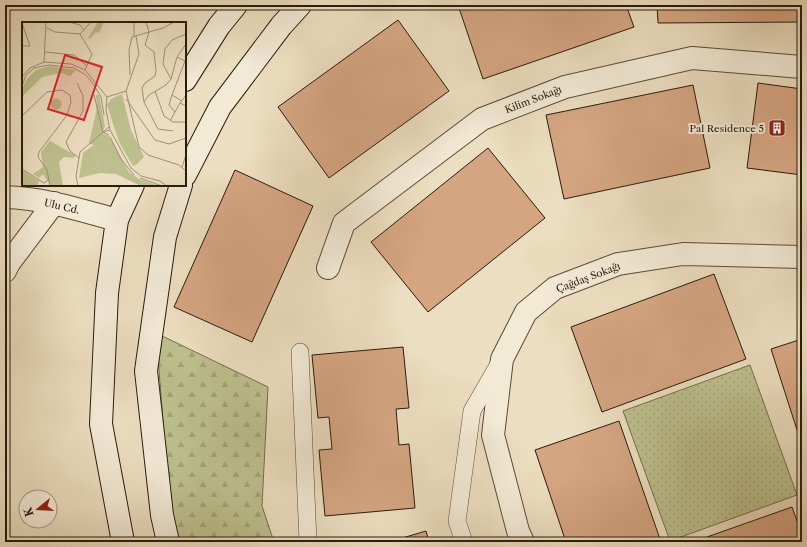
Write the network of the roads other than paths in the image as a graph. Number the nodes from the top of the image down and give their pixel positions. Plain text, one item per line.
1 (236, 5) edge
2 (300, 5) edge
3 (802, 67) edge
4 (186, 78) edge
5 (186, 173) edge
6 (133, 186) edge
7 (181, 186) edge
8 (5, 197) edge
9 (54, 203) junction
10 (117, 220) junction
11 (802, 257) edge
12 (328, 268) dead end
13 (5, 271) edge
14 (300, 352) dead end
15 (502, 359) junction
16 (123, 542) edge
17 (168, 542) edge
18 (308, 542) edge
19 (464, 542) edge
20 (523, 542) edge

1 - 4 street
2 - 5 street
3 - 12 street, Kilim Sokağı
6 - 10 street
7 - 17 street
8 - 9 street, Ulu Cd.
9 - 10 street, Ulu Cd.
9 - 13 street
10 - 16 street
11 - 15 street, Çağdaş Sokağı
14 - 18 lane
15 - 19 lane
15 - 20 street, Çağdaş Sokağı

